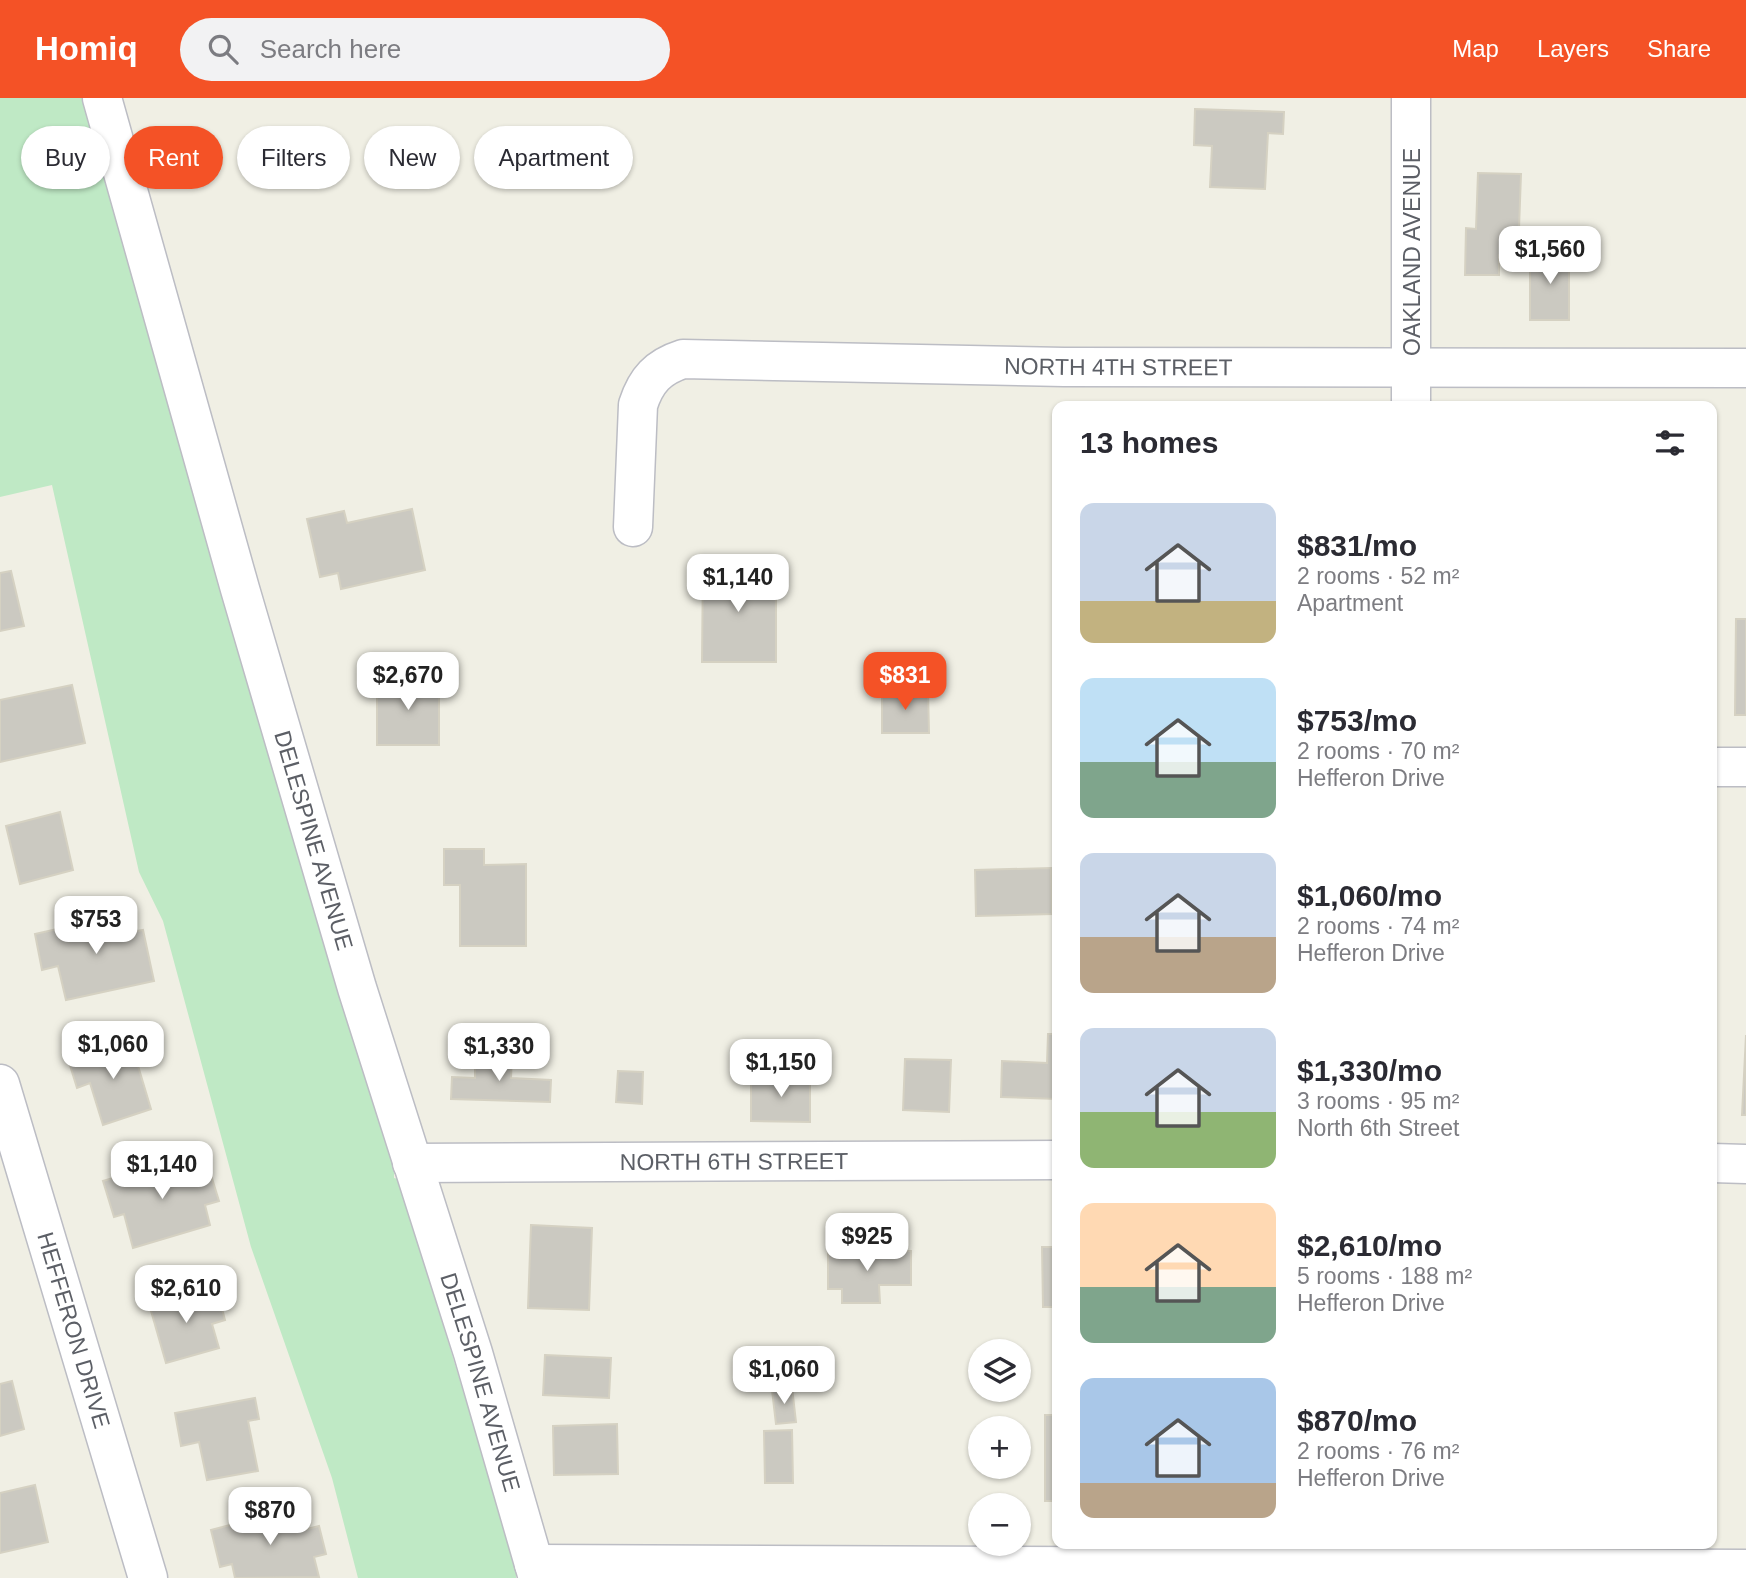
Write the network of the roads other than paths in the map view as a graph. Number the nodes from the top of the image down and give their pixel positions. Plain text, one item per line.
1 (102, 98) edge
2 (1411, 98) edge
3 (1412, 365) junction
4 (1746, 368) edge
5 (1411, 401) edge
6 (633, 527) dead end
7 (1717, 767) edge
8 (1746, 767) edge
9 (0, 1084) edge
10 (1052, 1160) edge
11 (412, 1163) junction
12 (1717, 1163) edge
13 (1746, 1164) edge
14 (1415, 1563) edge
15 (1746, 1569) edge
16 (536, 1571) edge
17 (934, 1572) edge
18 (148, 1578) edge

1 - 11 street, DELESPINE AVENUE
2 - 3 street, OAKLAND AVENUE
3 - 4 street, NORTH 4TH STREET
3 - 5 street, OAKLAND AVENUE
3 - 6 street, NORTH 4TH STREET
7 - 8 street
9 - 18 street, HEFFERON DRIVE
10 - 11 street, NORTH 6TH STREET
11 - 16 street, DELESPINE AVENUE
12 - 13 street
14 - 15 street
14 - 17 street
16 - 17 street

